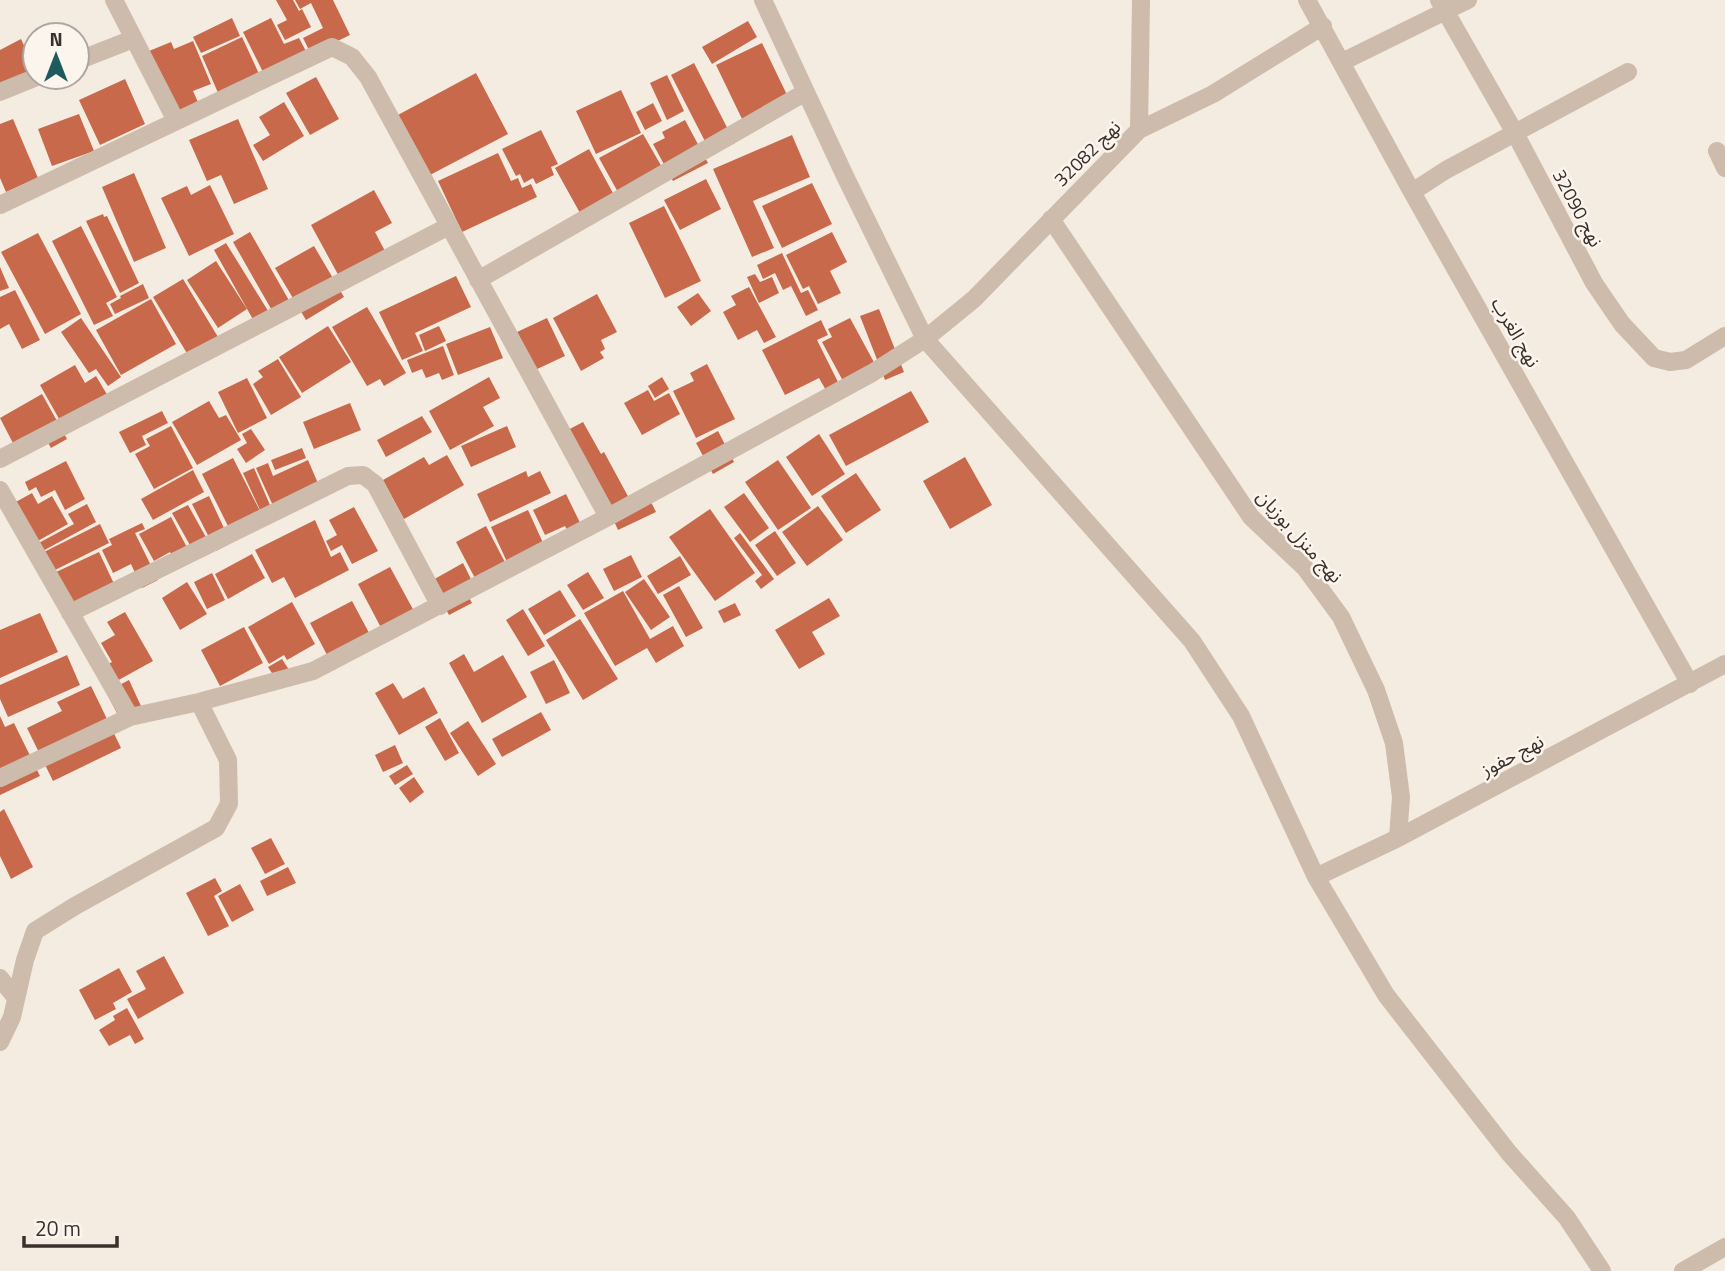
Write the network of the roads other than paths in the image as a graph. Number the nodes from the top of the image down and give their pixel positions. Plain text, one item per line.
1 (114, 0) edge
2 (763, 0) edge
3 (1141, 0) edge
4 (1307, 0) edge
5 (1468, 0) edge
6 (1442, 6) edge
7 (1323, 26) junction
8 (133, 39) junction
9 (91, 56) edge
10 (1349, 59) junction
11 (1628, 72) dead end
12 (21, 83) edge
13 (0, 92) edge
14 (806, 92) junction
15 (176, 121) junction
16 (1139, 130) junction
17 (1515, 133) junction
18 (1717, 151) dead end
19 (1725, 168) edge
20 (1412, 191) junction
21 (0, 205) edge
22 (1051, 219) junction
23 (449, 226) junction
24 (478, 280) junction
25 (1725, 336) edge
26 (925, 339) junction
27 (0, 459) edge
28 (0, 490) edge
29 (608, 517) junction
30 (440, 606) junction
31 (70, 612) junction
32 (1725, 664) edge
33 (1690, 684) junction
34 (199, 702) junction
35 (130, 717) junction
36 (0, 778) edge
37 (1398, 838) junction
38 (1316, 877) junction
39 (0, 978) edge
40 (16, 998) junction
41 (0, 1042) edge
42 (1725, 1247) edge
43 (1602, 1271) edge
44 (1683, 1271) edge

1 - 8 street
2 - 14 street
3 - 16 street, نهج 32082
4 - 7 street, نهج الغرب
5 - 6 street
6 - 10 street
6 - 17 street, نهج 32090
7 - 10 street, نهج الغرب
7 - 16 street
8 - 9 street
8 - 15 street
10 - 20 street, نهج الغرب
11 - 17 street
12 - 13 street
14 - 24 street
14 - 26 street
15 - 21 street
15 - 23 street
16 - 22 street, نهج 32082
17 - 20 street
17 - 25 street, نهج 32090
18 - 19 street
20 - 33 street, نهج الغرب
22 - 26 street, نهج 32082
22 - 37 street, نهج منزل بوزيان
23 - 24 street
23 - 27 street
24 - 29 street
26 - 29 street, نهج 32082
26 - 38 street
28 - 31 street
29 - 30 street, نهج 32082
30 - 31 street
30 - 34 street, نهج 32082
31 - 35 street
32 - 33 street, نهج حفوز
33 - 37 street, نهج حفوز
34 - 35 street, نهج 32082
34 - 40 street
35 - 36 street, نهج 32082
37 - 38 street, نهج حفوز
38 - 43 street
39 - 40 street
40 - 41 street
42 - 44 street

